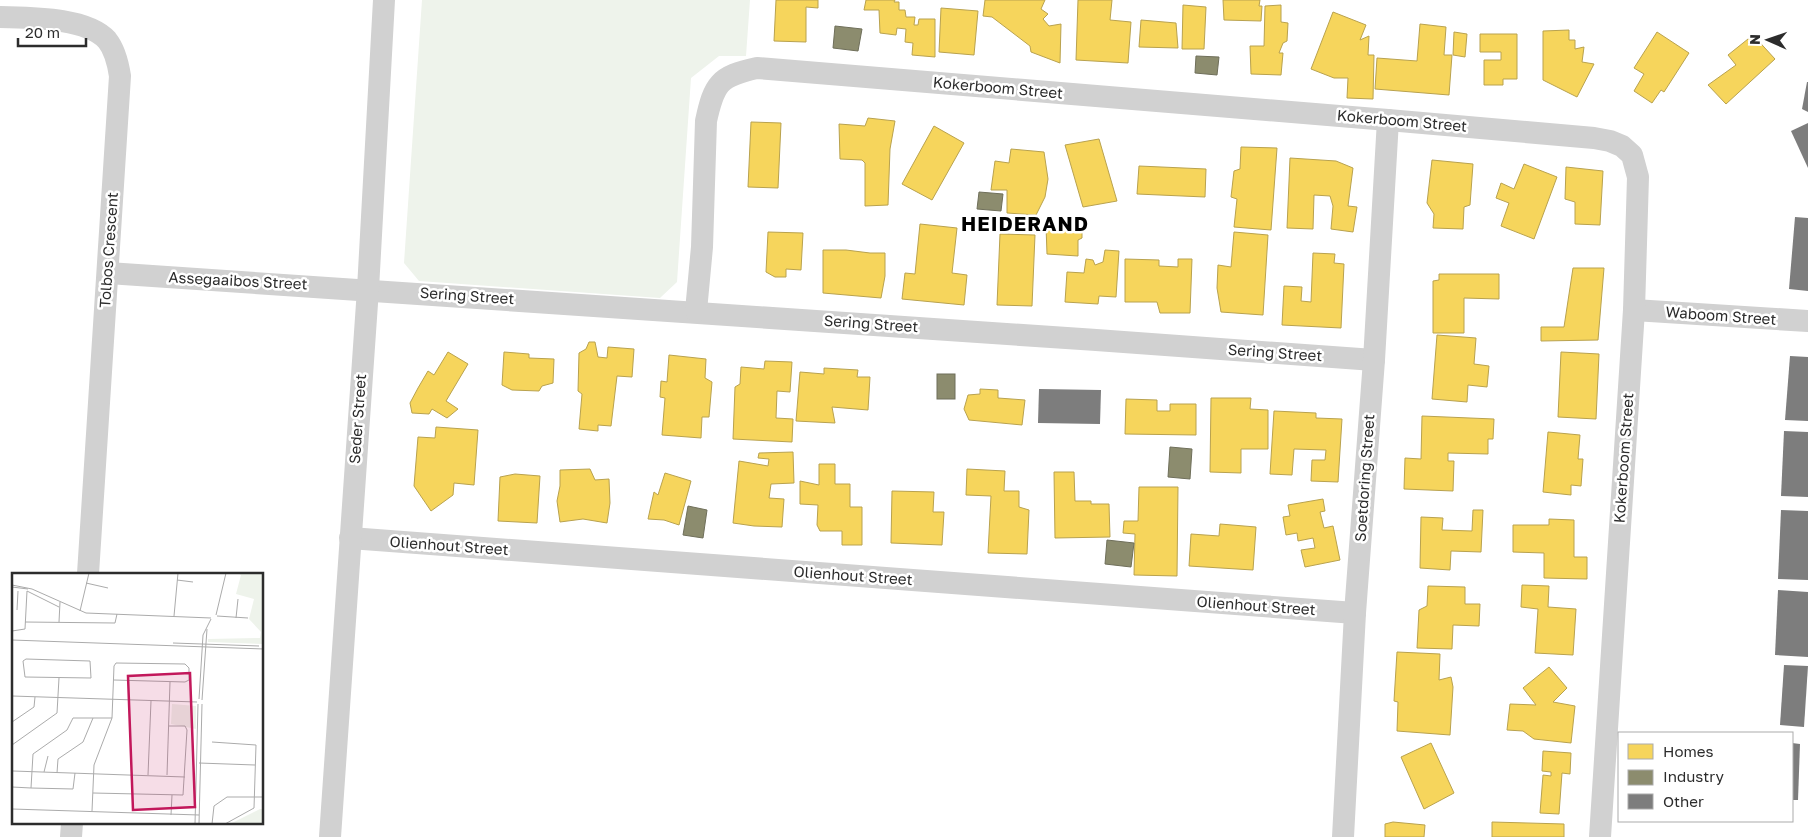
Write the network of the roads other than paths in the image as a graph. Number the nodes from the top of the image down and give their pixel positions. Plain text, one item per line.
1 (384, 0) edge
2 (0, 16) edge
3 (1388, 120) junction
4 (108, 273) junction
5 (368, 289) junction
6 (1634, 310) junction
7 (696, 311) junction
8 (1808, 321) edge
9 (1374, 360) junction
10 (350, 538) junction
11 (88, 573) edge
12 (1355, 613) junction
13 (72, 824) edge
14 (71, 837) edge
15 (330, 837) edge
16 (1343, 837) edge
17 (1600, 837) edge

1 - 5 street, Seder Street
2 - 4 street, Tolbos Crescent
3 - 6 street, Kokerboom Street
3 - 7 street, Kokerboom Street
3 - 9 street, Soetdoring Street
4 - 5 street, Assegaaibos Street
4 - 11 street, Tolbos Crescent
5 - 7 street, Sering Street
5 - 10 street, Seder Street
6 - 8 street, Waboom Street
6 - 17 street, Kokerboom Street
7 - 9 street, Sering Street
9 - 12 street, Soetdoring Street
10 - 12 street, Olienhout Street
10 - 15 street, Seder Street
12 - 16 street, Soetdoring Street
13 - 14 street

